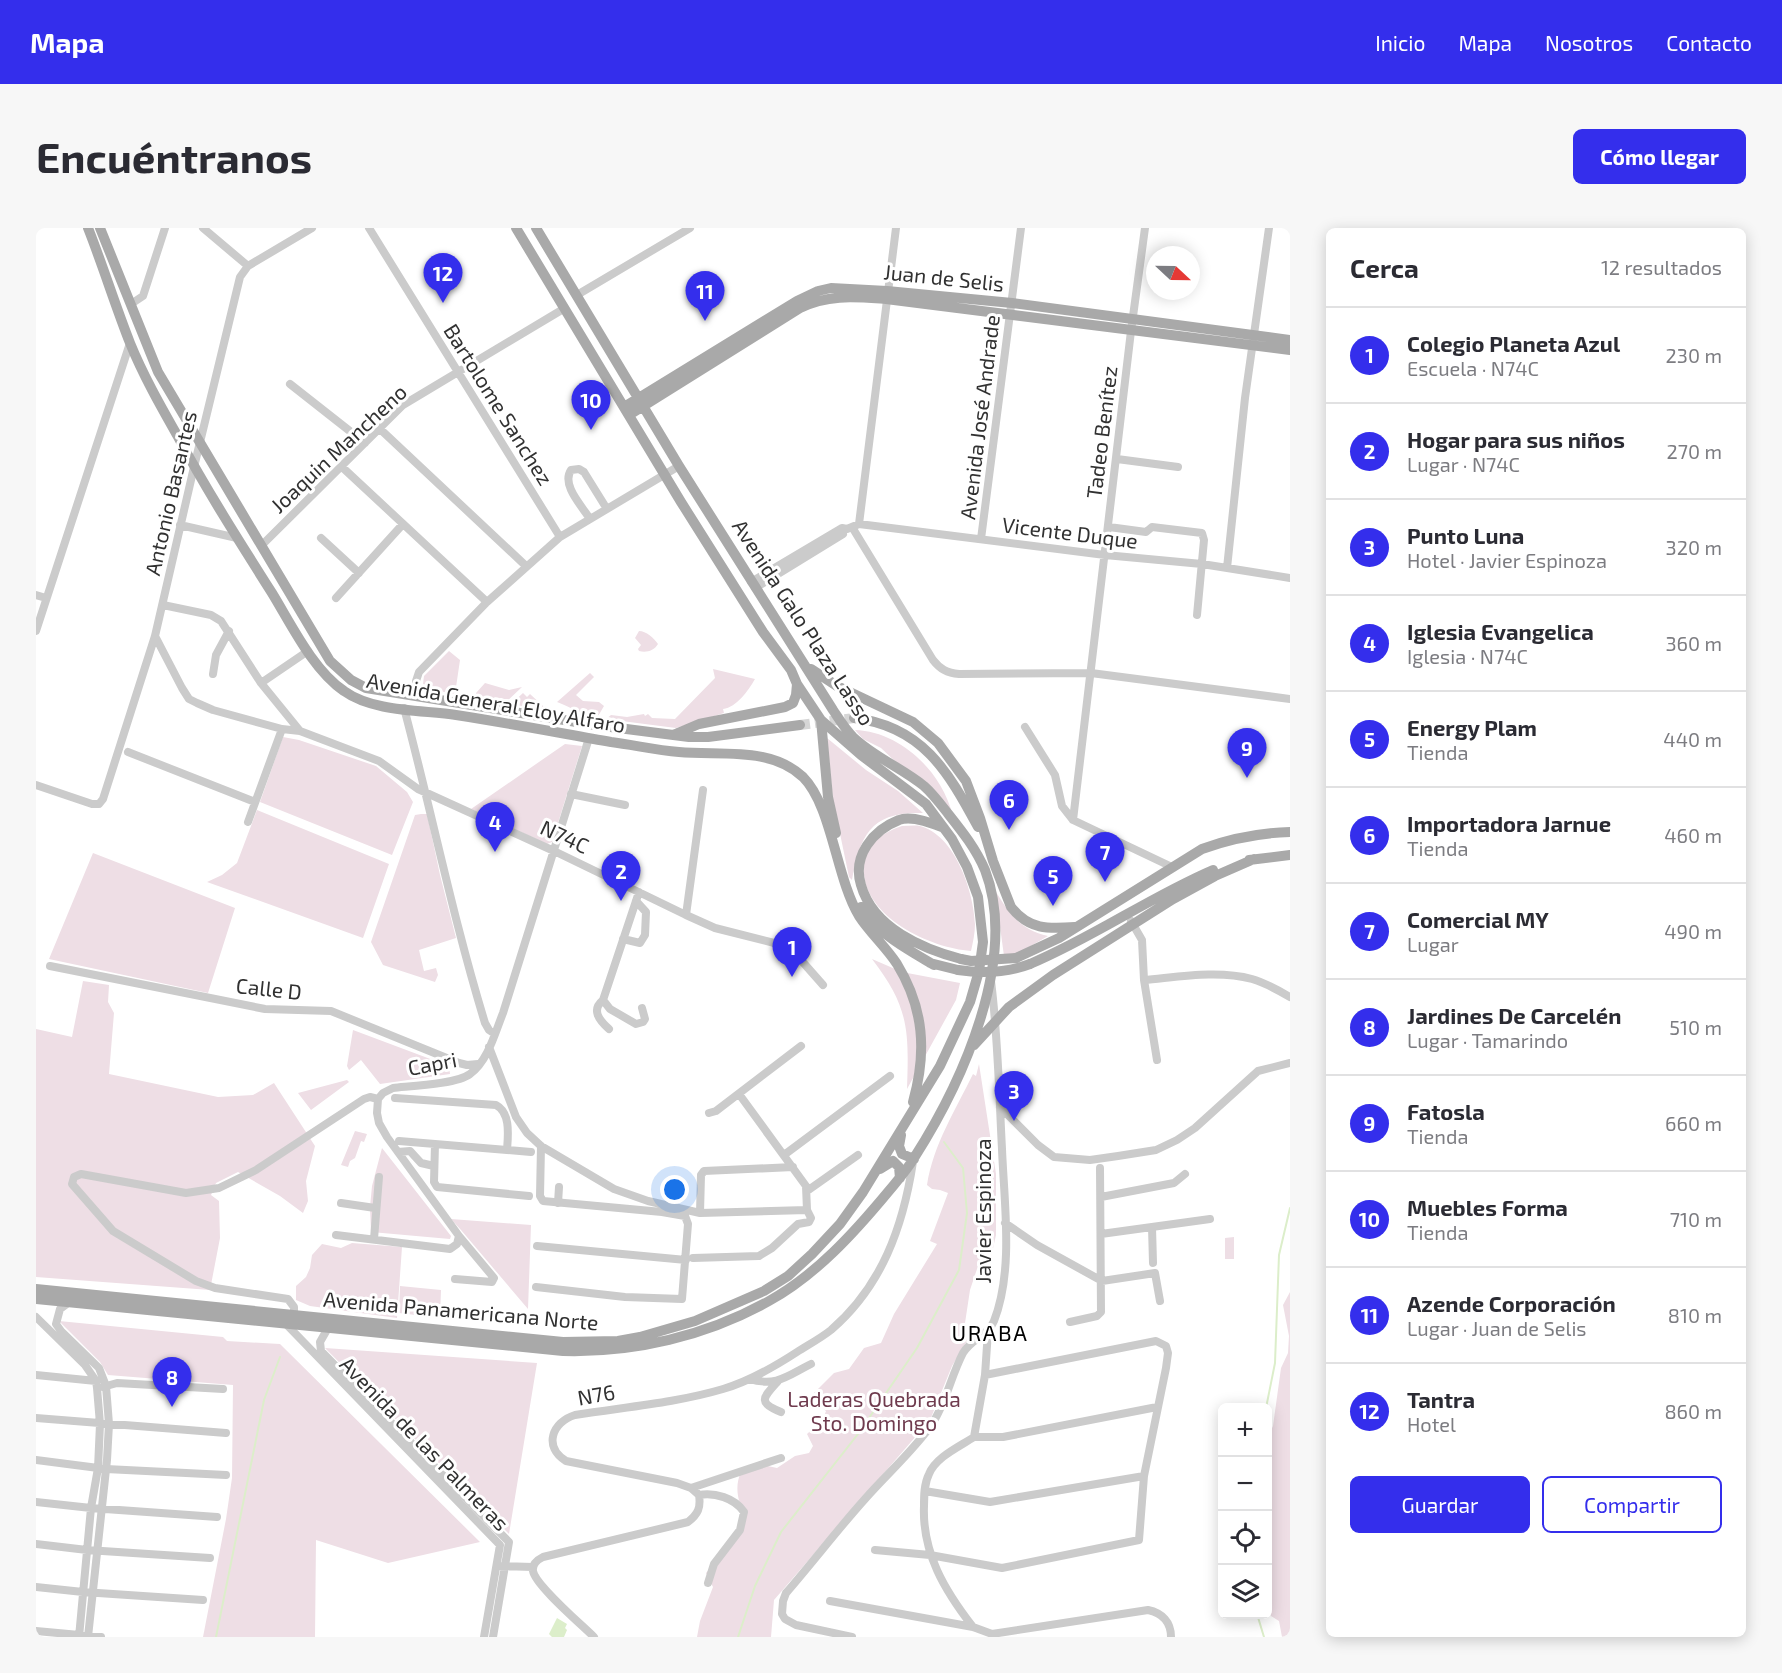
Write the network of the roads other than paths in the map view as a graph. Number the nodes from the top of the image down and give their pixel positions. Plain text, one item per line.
1 (88, 228) edge
2 (100, 228) edge
3 (165, 228) edge
4 (203, 228) edge
5 (312, 228) edge
6 (369, 228) edge
7 (516, 228) edge
8 (536, 228) edge
9 (690, 228) edge
10 (896, 228) edge
11 (1021, 228) edge
12 (1145, 228) edge
13 (1269, 228) edge
14 (680, 231) edge
15 (248, 266) junction
16 (578, 295) junction
17 (887, 295) junction
18 (131, 304) junction
19 (565, 308) junction
20 (1011, 309) junction
21 (1132, 326) junction
22 (1253, 340) junction
23 (1290, 340) edge
24 (130, 343) junction
25 (1290, 350) edge
26 (458, 372) junction
27 (290, 384) dead end
28 (641, 402) junction
29 (626, 411) junction
30 (380, 429) junction
31 (365, 443) junction
32 (200, 444) junction
33 (1117, 459) junction
34 (679, 466) junction
35 (194, 467) junction
36 (1178, 467) dead end
37 (342, 468) junction
38 (664, 475) junction
39 (607, 509) junction
40 (590, 519) junction
41 (403, 524) junction
42 (180, 525) junction
43 (853, 527) junction
44 (1109, 527) junction
45 (561, 537) junction
46 (237, 538) junction
47 (321, 538) dead end
48 (981, 539) junction
49 (262, 545) junction
50 (1105, 555) junction
51 (1202, 564) junction
52 (526, 566) junction
53 (1227, 568) junction
54 (359, 573) junction
55 (1290, 578) edge
56 (753, 585) junction
57 (36, 595) edge
58 (46, 598) junction
59 (336, 598) dead end
60 (487, 602) junction
61 (163, 605) junction
62 (1197, 615) dead end
63 (36, 630) edge
64 (229, 631) junction
65 (156, 636) junction
66 (308, 651) junction
67 (803, 663) junction
68 (1091, 673) junction
69 (213, 674) dead end
70 (261, 683) junction
71 (797, 684) junction
72 (416, 696) junction
73 (1290, 699) edge
74 (404, 708) junction
75 (854, 718) tunnel mouth
76 (821, 720) junction
77 (800, 725) tunnel mouth
78 (1025, 727) dead end
79 (282, 729) junction
80 (300, 731) junction
81 (673, 735) junction
82 (589, 738) junction
83 (128, 752) dead end
84 (36, 785) edge
85 (703, 790) dead end
86 (427, 792) junction
87 (959, 792) junction
88 (571, 794) junction
89 (255, 802) junction
90 (625, 805) dead end
91 (1073, 820) junction
92 (248, 822) dead end
93 (944, 828) junction
94 (1290, 832) edge
95 (969, 838) junction
96 (989, 849) junction
97 (554, 851) junction
98 (1290, 855) edge
99 (1172, 867) junction
100 (638, 896) junction
101 (686, 915) junction
102 (1130, 920) junction
103 (1075, 927) junction
104 (623, 939) junction
105 (880, 942) junction
106 (1030, 958) junction
107 (960, 964) junction
108 (934, 965) junction
109 (50, 966) dead end
110 (991, 980) junction
111 (1144, 980) junction
112 (823, 985) dead end
113 (1290, 997) edge
114 (603, 1000) junction
115 (642, 1008) dead end
116 (996, 1019) junction
117 (609, 1029) dead end
118 (495, 1034) junction
119 (975, 1044) junction
120 (801, 1046) dead end
121 (489, 1047) junction
122 (968, 1055) junction
123 (998, 1058) junction
124 (1157, 1060) dead end
125 (1290, 1063) edge
126 (478, 1064) junction
127 (890, 1076) dead end
128 (739, 1094) junction
129 (395, 1098) dead end
130 (378, 1099) junction
131 (1000, 1107) junction
132 (709, 1113) dead end
133 (910, 1114) junction
134 (904, 1126) junction
135 (399, 1141) dead end
136 (435, 1144) junction
137 (541, 1146) junction
138 (507, 1150) junction
139 (398, 1152) junction
140 (531, 1152) dead end
141 (784, 1155) junction
142 (858, 1155) dead end
143 (914, 1159) junction
144 (434, 1166) junction
145 (793, 1167) junction
146 (1100, 1168) dead end
147 (876, 1173) junction
148 (1185, 1174) dead end
149 (379, 1177) dead end
150 (900, 1178) junction
151 (559, 1187) dead end
152 (807, 1191) junction
153 (530, 1196) dead end
154 (1101, 1197) junction
155 (340, 1203) dead end
156 (558, 1203) junction
157 (375, 1208) junction
158 (807, 1210) junction
159 (790, 1211) junction
160 (699, 1213) junction
161 (1210, 1219) dead end
162 (1005, 1223) junction
163 (798, 1224) junction
164 (1152, 1227) junction
165 (1101, 1234) junction
166 (336, 1235) dead end
167 (459, 1236) junction
168 (374, 1239) junction
169 (537, 1246) dead end
170 (689, 1259) junction
171 (1153, 1263) dead end
172 (455, 1279) dead end
173 (1102, 1281) junction
174 (536, 1287) dead end
175 (36, 1289) edge
176 (36, 1299) edge
177 (1160, 1301) dead end
178 (68, 1303) junction
179 (36, 1317) edge
180 (290, 1320) junction
181 (1070, 1322) dead end
182 (328, 1328) junction
183 (988, 1330) junction
184 (811, 1364) dead end
185 (36, 1375) edge
186 (986, 1375) junction
187 (749, 1379) junction
188 (778, 1381) junction
189 (100, 1385) junction
190 (223, 1389) dead end
191 (1157, 1407) junction
192 (781, 1412) dead end
193 (36, 1418) edge
194 (104, 1424) junction
195 (226, 1433) dead end
196 (974, 1437) junction
197 (781, 1458) dead end
198 (36, 1460) edge
199 (102, 1468) junction
200 (226, 1475) dead end
201 (1144, 1476) junction
202 (691, 1488) junction
203 (925, 1491) junction
204 (699, 1495) junction
205 (36, 1502) edge
206 (91, 1509) junction
207 (102, 1509) junction
208 (217, 1516) dead end
209 (36, 1544) edge
210 (87, 1550) junction
211 (875, 1550) dead end
212 (97, 1551) junction
213 (930, 1555) junction
214 (210, 1558) dead end
215 (500, 1566) junction
216 (533, 1568) junction
217 (708, 1583) dead end
218 (36, 1587) edge
219 (83, 1592) junction
220 (94, 1593) junction
221 (203, 1600) dead end
222 (830, 1601) dead end
223 (973, 1627) junction
224 (36, 1631) edge
225 (1172, 1635) edge
226 (84, 1636) edge
227 (101, 1637) edge
228 (484, 1637) edge
229 (493, 1637) edge
230 (594, 1637) edge
231 (852, 1637) edge

1 - 24 main road, Avenida General Eloy Alfaro
2 - 18 main road, Avenida General Eloy Alfaro
3 - 18 street
4 - 15 street
5 - 15 street
6 - 26 street, Bartolome Sanchez
7 - 19 main road, Avenida Galo Plaza Lasso
8 - 16 main road, Avenida Galo Plaza Lasso
9 - 14 street
10 - 17 street
11 - 20 street, Avenida José Andrade
12 - 21 street, Tadeo Benítez
13 - 22 street
14 - 16 street
15 - 32 street, Antonio Basantes
16 - 28 main road, Avenida Galo Plaza Lasso
17 - 20 main road, Juan de Selis
17 - 28 main road, Juan de Selis
17 - 43 street
18 - 32 main road, Avenida General Eloy Alfaro
19 - 26 street, Joaquin Mancheno
19 - 29 main road, Avenida Galo Plaza Lasso
20 - 21 main road, Juan de Selis
20 - 48 street, Avenida José Andrade
21 - 22 main road, Juan de Selis
21 - 33 street, Tadeo Benítez
22 - 23 main road, Juan de Selis
22 - 25 main road, Juan de Selis
22 - 53 street
24 - 35 main road, Avenida General Eloy Alfaro
24 - 58 street
26 - 30 street, Joaquin Mancheno
26 - 45 street, Bartolome Sanchez
27 - 31 street
28 - 29 main road, Juan de Selis
28 - 34 main road, Avenida Galo Plaza Lasso
29 - 38 main road, Avenida Galo Plaza Lasso
30 - 31 street, Joaquin Mancheno
30 - 52 street
31 - 37 street, Joaquin Mancheno
32 - 35 street, Antonio Basantes
32 - 49 main road, Avenida General Eloy Alfaro
33 - 36 street
33 - 44 street, Tadeo Benítez
34 - 38 street
34 - 56 main road, Avenida Galo Plaza Lasso
35 - 42 street, Antonio Basantes
35 - 46 main road, Avenida General Eloy Alfaro
37 - 41 street
37 - 49 street, Joaquin Mancheno
38 - 39 street
38 - 71 main road, Avenida Galo Plaza Lasso
39 - 40 street
39 - 40 street
40 - 45 street
41 - 54 street
41 - 60 street
42 - 46 street
42 - 61 street, Antonio Basantes
43 - 48 street, Vicente Duque
43 - 56 street
43 - 68 street
44 - 50 street, Tadeo Benítez
44 - 51 street
45 - 52 street
46 - 66 main road, Avenida General Eloy Alfaro
47 - 54 street
48 - 50 street, Vicente Duque
49 - 72 main road, Avenida General Eloy Alfaro
50 - 51 street, Vicente Duque
50 - 68 street, Tadeo Benítez
51 - 53 street, Vicente Duque
51 - 62 street
52 - 60 street
53 - 55 street, Vicente Duque
54 - 59 street
56 - 67 main road, Avenida Galo Plaza Lasso
57 - 58 street
58 - 63 street
60 - 72 street
61 - 64 street
61 - 65 street, Antonio Basantes
64 - 69 street
64 - 70 street
65 - 79 street, N74C
65 - 84 street, Antonio Basantes
66 - 70 street
66 - 74 main road, Avenida General Eloy Alfaro
67 - 95 main road, Avenida Galo Plaza Lasso
67 - 96 main road
68 - 73 street
68 - 91 street, Tadeo Benítez
70 - 80 street
71 - 76 main road, Avenida Galo Plaza Lasso
71 - 81 main road
72 - 81 main road, Avenida General Eloy Alfaro
74 - 82 main road, Avenida General Eloy Alfaro
74 - 86 street
75 - 87 main road
76 - 93 main road, Avenida Galo Plaza Lasso
76 - 108 main road
77 - 81 main road, Avenida General Eloy Alfaro
78 - 91 street
79 - 80 street, N74C
79 - 89 street
80 - 86 street, N74C
82 - 88 street, Capri
82 - 105 main road, Avenida General Eloy Alfaro
83 - 89 street
85 - 101 street
86 - 97 street, N74C
86 - 118 street
87 - 95 main road
87 - 96 main road
88 - 90 street
88 - 97 street, Capri
89 - 92 street
91 - 99 street
93 - 107 main road
93 - 133 main road, Avenida Galo Plaza Lasso
94 - 99 main road
95 - 110 main road, Avenida Galo Plaza Lasso
96 - 103 main road
97 - 100 street, N74C
97 - 118 street, Capri
98 - 102 main road
99 - 103 main road
100 - 101 street, N74C
100 - 104 street
100 - 104 street
101 - 112 street, N74C
102 - 106 main road
102 - 111 street
102 - 116 main road
103 - 106 main road
104 - 114 street
105 - 108 main road
105 - 133 main road, Avenida General Eloy Alfaro
106 - 107 main road, bridge
107 - 108 main road
109 - 126 street, Calle D
110 - 116 street, Javier Espinoza
110 - 122 main road, Avenida Galo Plaza Lasso
111 - 113 street
111 - 124 street
114 - 115 street
114 - 117 street
116 - 119 main road
116 - 123 street, Javier Espinoza
118 - 121 street, Capri
119 - 122 main road
119 - 123 street
120 - 128 street
121 - 126 street, Capri
121 - 137 street
122 - 143 main road, Avenida Galo Plaza Lasso
123 - 131 street, Javier Espinoza
125 - 131 street
126 - 130 street, Capri
127 - 141 street
128 - 132 street
128 - 141 street
129 - 138 street
130 - 139 street
130 - 180 street, Capri
131 - 162 street, Javier Espinoza
133 - 134 main road, Avenida Galo Plaza Lasso
134 - 143 main road
134 - 147 main road, Avenida Panamericana Norte
135 - 136 street
136 - 138 street
136 - 144 street
137 - 156 street
137 - 160 street
138 - 140 street
139 - 144 street
139 - 167 street
141 - 145 street
142 - 152 street
143 - 150 main road, Avenida Panamericana Norte
143 - 187 street, N76
144 - 153 street
145 - 152 street
145 - 160 street
146 - 154 street
147 - 150 main road
147 - 180 main road, Avenida Panamericana Norte
148 - 154 street
149 - 157 street
150 - 182 main road, Avenida Panamericana Norte
151 - 156 street
152 - 158 street
154 - 165 street
155 - 157 street
156 - 170 street
157 - 168 street
158 - 159 street
158 - 163 street
159 - 160 street
159 - 163 street
161 - 164 street
162 - 173 street
162 - 183 street, Javier Espinoza
163 - 170 street
164 - 165 street
164 - 171 street
165 - 173 street
166 - 168 street
167 - 168 street
167 - 172 street
169 - 170 street
170 - 174 street
173 - 177 street
173 - 181 street
175 - 180 main road, Avenida Panamericana Norte
176 - 178 main road, Avenida Panamericana Norte
178 - 180 main road, Avenida Panamericana Norte
178 - 189 street
179 - 189 street
180 - 182 main road, Avenida Panamericana Norte
180 - 215 street, Avenida de las Palmeras
182 - 215 street, Avenida de las Palmeras
183 - 186 street
183 - 231 street, Javier Espinoza
184 - 188 street
185 - 189 street
186 - 191 street
186 - 196 street
187 - 188 street
187 - 202 street, N76
188 - 192 street
189 - 190 street
189 - 194 street
191 - 196 street
191 - 201 street
193 - 194 street
194 - 195 street
194 - 199 street
196 - 203 street
197 - 202 street
198 - 199 street
199 - 200 street
199 - 206 street
199 - 207 street
201 - 203 street
201 - 213 street
202 - 204 street, N76
203 - 213 street
204 - 216 street
204 - 217 street
205 - 206 street
206 - 207 street
206 - 210 street
207 - 208 street
207 - 212 street
209 - 210 street
210 - 212 street
210 - 219 street
211 - 213 street
212 - 214 street
212 - 220 street
213 - 223 street
215 - 216 street
215 - 228 street, Avenida de las Palmeras
215 - 229 street, Avenida de las Palmeras
216 - 230 street
218 - 219 street
219 - 220 street
219 - 226 street
220 - 221 street
220 - 226 street
222 - 223 street
223 - 225 street
224 - 226 street
226 - 227 street

